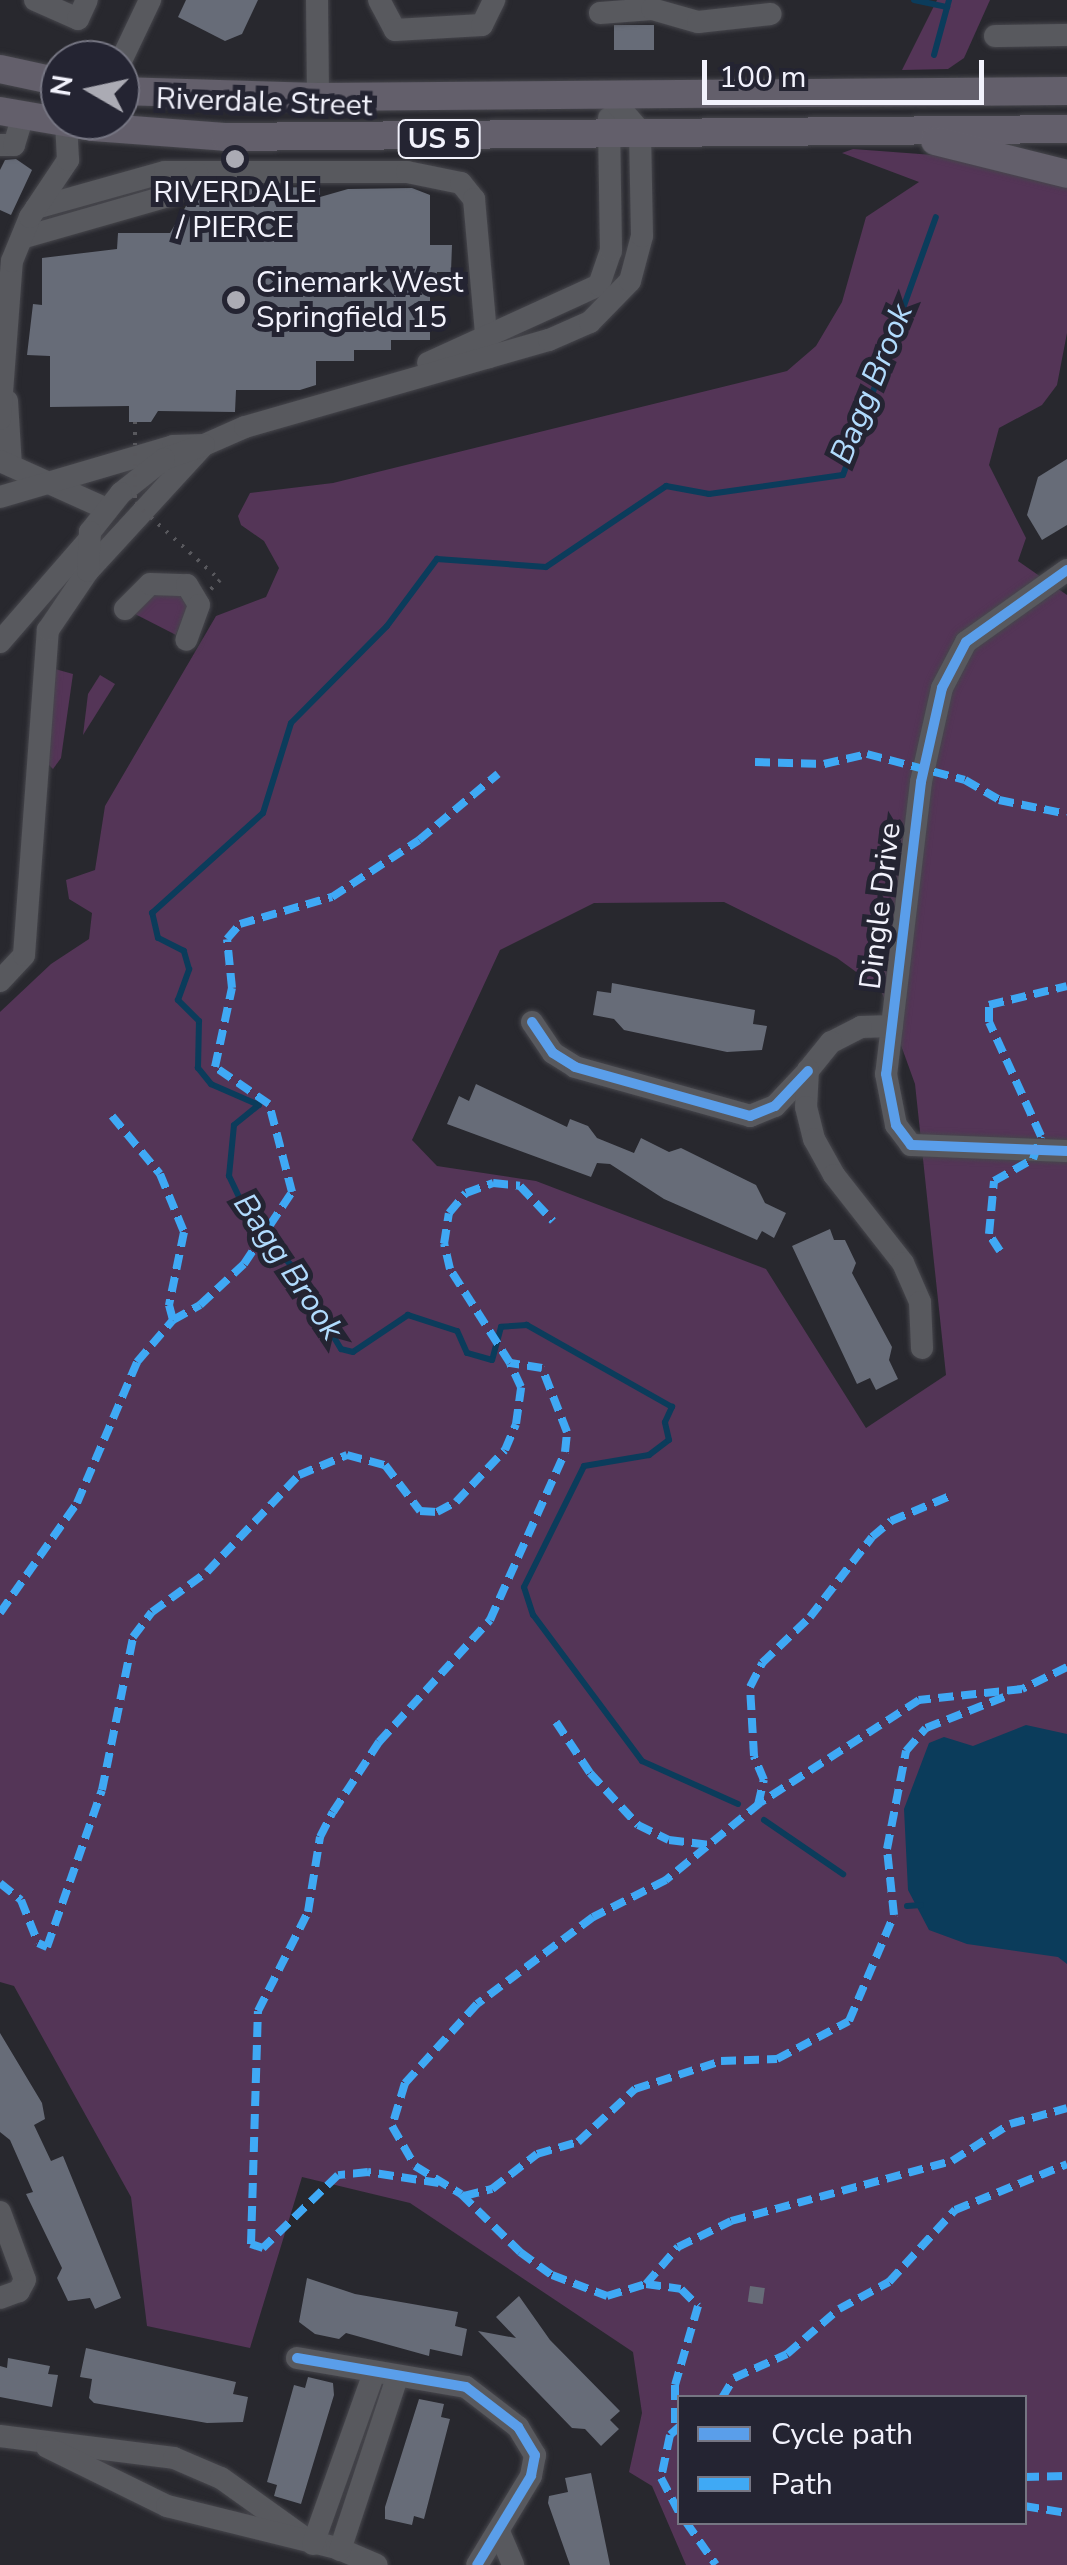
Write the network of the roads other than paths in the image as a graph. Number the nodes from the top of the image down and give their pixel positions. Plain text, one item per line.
1 (35, 0) edge
2 (88, 0) edge
3 (150, 0) edge
4 (318, 0) edge
5 (379, 0) edge
6 (494, 0) edge
7 (600, 14) dead end
8 (771, 14) dead end
9 (1067, 35) edge
10 (995, 36) dead end
11 (131, 40) edge
12 (0, 68) edge
13 (40, 77) edge
14 (1067, 90) edge
15 (140, 92) edge
16 (608, 94) junction
17 (569, 95) junction
18 (318, 97) junction
19 (11, 113) edge
20 (40, 119) edge
21 (880, 129) junction
22 (1067, 129) edge
23 (140, 131) edge
24 (640, 131) junction
25 (609, 137) junction
26 (365, 138) junction
27 (67, 140) edge
28 (0, 145) edge
29 (197, 174) junction
30 (1067, 174) edge
31 (36, 208) junction
32 (25, 237) junction
33 (487, 348) junction
34 (3, 408) edge
35 (204, 445) junction
36 (6, 463) edge
37 (48, 482) junction
38 (0, 497) edge
39 (107, 509) junction
40 (87, 542) junction
41 (1067, 570) edge
42 (88, 571) junction
43 (124, 609) dead end
44 (186, 640) dead end
45 (0, 642) edge
46 (0, 981) edge
47 (532, 1022) dead end
48 (892, 1026) junction
49 (808, 1070) junction
50 (1067, 1151) edge
51 (922, 1348) dead end
52 (0, 2212) edge
53 (0, 2298) edge
54 (297, 2358) dead end
55 (386, 2375) junction
56 (0, 2436) edge
57 (47, 2447) junction
58 (500, 2534) junction
59 (313, 2544) junction
60 (340, 2550) junction
61 (377, 2565) edge
62 (478, 2565) edge
63 (514, 2565) edge

1 - 2 street
3 - 11 street
4 - 18 street
5 - 6 street
7 - 8 street
9 - 10 street
12 - 13 main road
14 - 16 main road, Riverdale Street / US 5
15 - 18 main road, Riverdale Street / US 5
16 - 17 main road, Riverdale Street / US 5
16 - 24 street
16 - 25 street
17 - 18 main road, Riverdale Street / US 5
17 - 26 main road
19 - 20 main road, Riverdale Street / US 5
19 - 28 street
21 - 22 main road, Riverdale Street / US 5
21 - 24 main road, Riverdale Street / US 5
21 - 30 main road
23 - 26 main road, Riverdale Street / US 5
24 - 25 main road, Riverdale Street / US 5
24 - 33 street
25 - 26 main road, Riverdale Street / US 5
25 - 33 street
27 - 31 street
29 - 31 street
29 - 32 street
29 - 33 street
31 - 32 street
32 - 34 street
33 - 35 street
34 - 36 street
35 - 37 street
35 - 39 street
35 - 42 street
36 - 37 street
37 - 38 street
37 - 39 street
39 - 40 street
40 - 42 street
40 - 45 street
41 - 48 street, Dingle Drive
42 - 46 street
43 - 44 street
47 - 49 street
48 - 49 street
48 - 50 street, Dingle Drive
49 - 51 street
52 - 53 street
54 - 55 street
55 - 58 street
55 - 59 street
55 - 60 street
56 - 57 street
57 - 59 street
57 - 59 street
58 - 62 street
58 - 63 street
59 - 60 street
60 - 61 street

